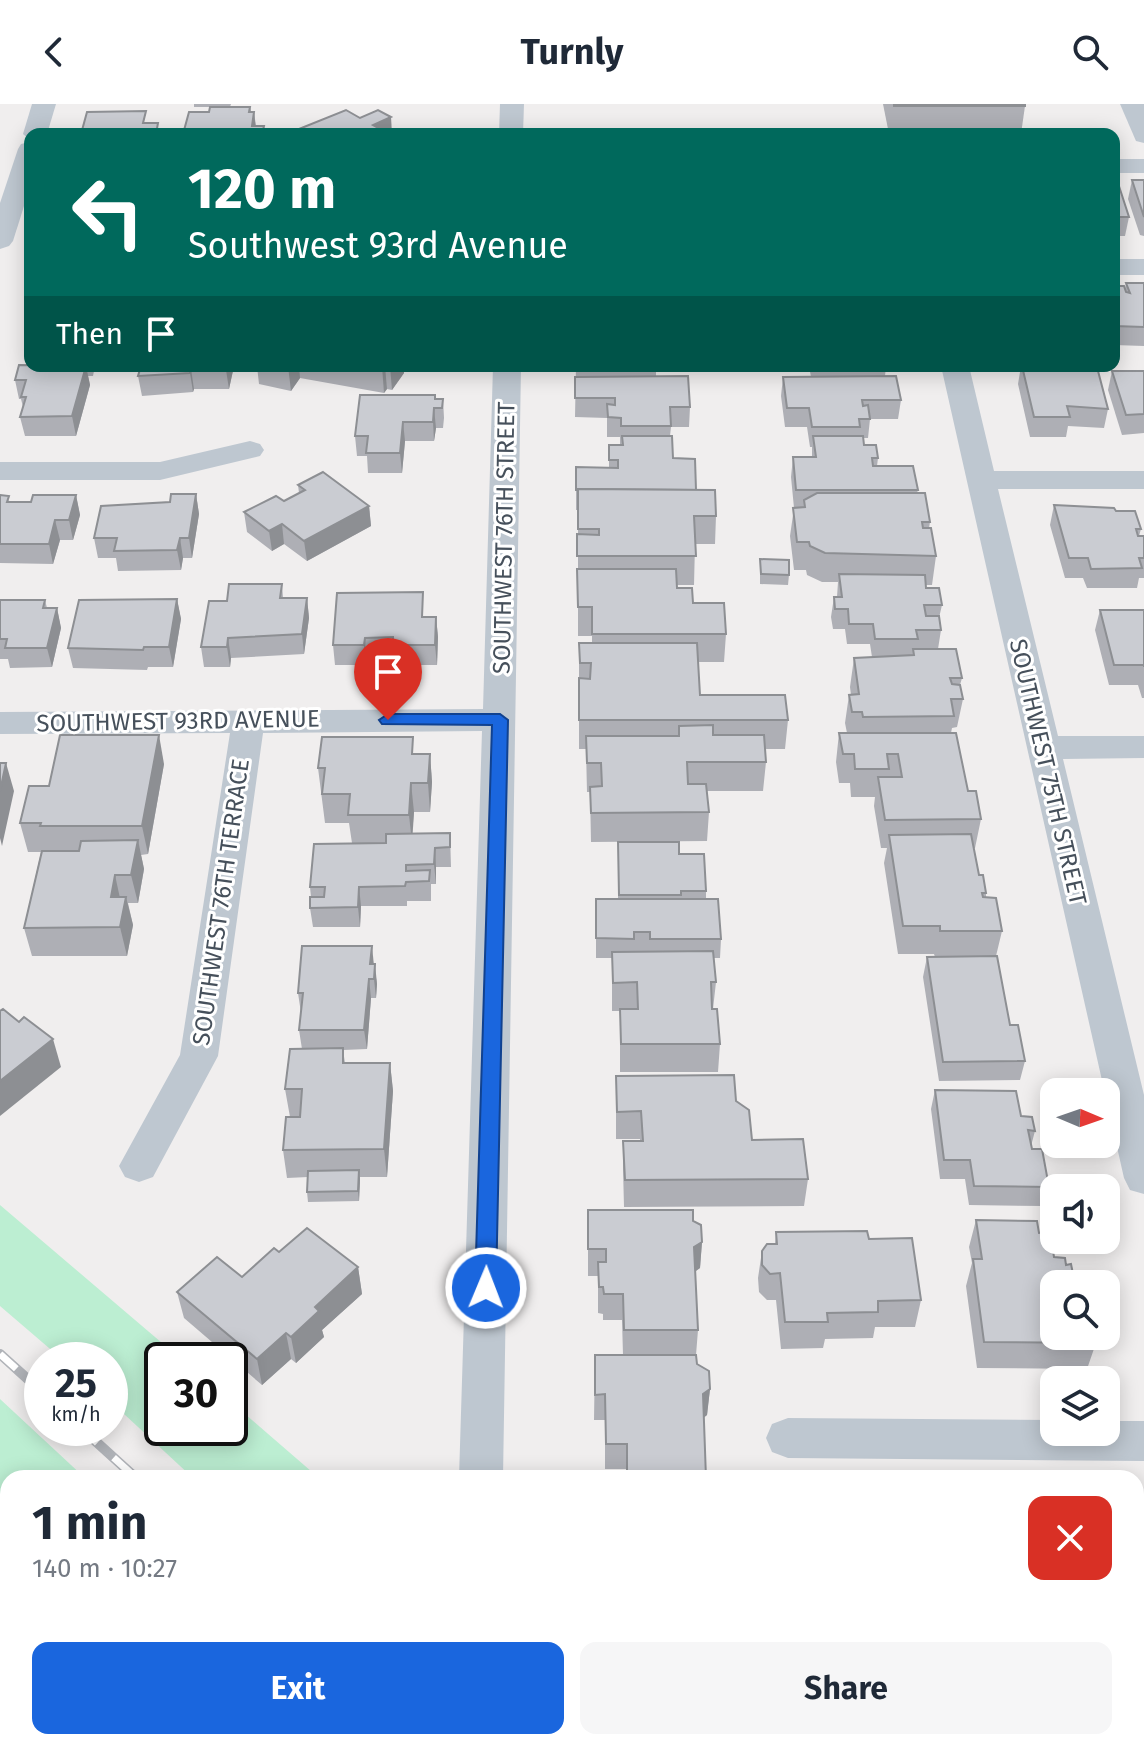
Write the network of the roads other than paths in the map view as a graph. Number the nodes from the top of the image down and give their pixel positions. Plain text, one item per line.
1 (44, 104) edge
2 (512, 104) edge
3 (1132, 104) edge
4 (37, 128) edge
5 (511, 128) edge
6 (1144, 136) edge
7 (1120, 166) edge
8 (1144, 166) edge
9 (23, 192) edge
10 (0, 241) edge
11 (1120, 267) edge
12 (1144, 267) edge
13 (507, 372) edge
14 (956, 372) edge
15 (250, 450) dead end
16 (0, 471) edge
17 (980, 480) junction
18 (1144, 480) edge
19 (248, 720) junction
20 (500, 720) junction
21 (0, 723) edge
22 (1144, 747) edge
23 (1043, 748) junction
24 (139, 1166) dead end
25 (1144, 1178) edge
26 (788, 1438) dead end
27 (1144, 1441) edge
28 (481, 1470) edge

1 - 4 street
2 - 5 street
3 - 6 street
7 - 8 street
9 - 10 street
11 - 12 street
13 - 20 street, SOUTHWEST 76TH STREET
14 - 17 street, SOUTHWEST 75TH STREET
15 - 16 street
17 - 18 street
17 - 23 street, SOUTHWEST 75TH STREET
19 - 20 street, SOUTHWEST 93RD AVENUE
19 - 21 street, SOUTHWEST 93RD AVENUE
19 - 24 street, SOUTHWEST 76TH TERRACE
20 - 28 street, SOUTHWEST 76TH STREET
22 - 23 street
23 - 25 street, SOUTHWEST 75TH STREET
26 - 27 street

